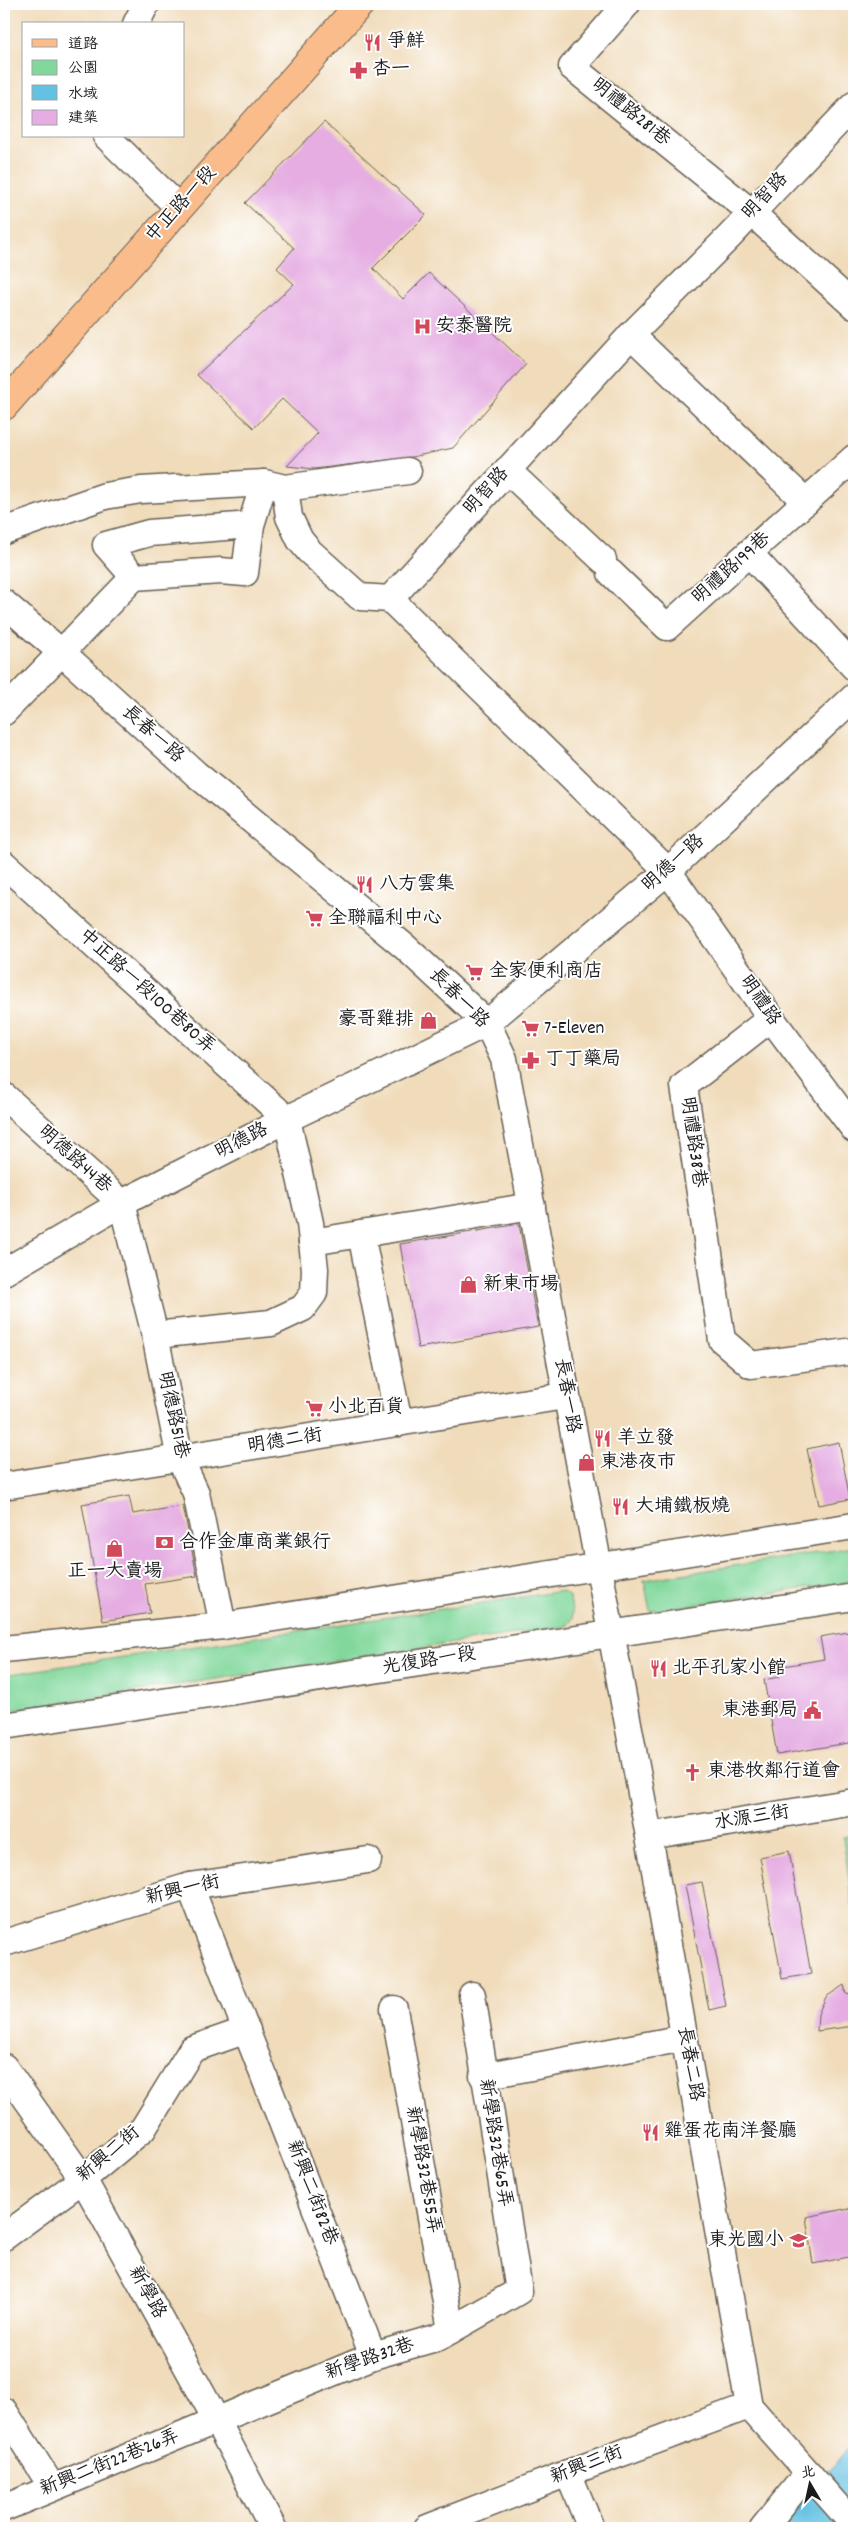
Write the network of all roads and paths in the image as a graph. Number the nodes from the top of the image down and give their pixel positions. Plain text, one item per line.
1 (146, 4) edge
2 (360, 4) edge
3 (627, 4) edge
4 (137, 22) edge
5 (854, 105) edge
6 (108, 138) edge
7 (179, 208) junction
8 (752, 212) junction
9 (854, 306) edge
10 (631, 335) junction
11 (4, 406) edge
12 (854, 458) edge
13 (507, 470) junction
14 (408, 471) dead end
15 (274, 486) junction
16 (806, 502) junction
17 (251, 524) junction
18 (4, 531) edge
19 (749, 553) junction
20 (134, 577) junction
21 (390, 599) junction
22 (4, 603) edge
23 (61, 652) junction
24 (854, 667) edge
25 (854, 697) edge
26 (4, 712) edge
27 (4, 864) edge
28 (668, 871) junction
29 (771, 1018) junction
30 (487, 1024) junction
31 (4, 1096) edge
32 (288, 1119) junction
33 (854, 1129) edge
34 (122, 1203) junction
35 (532, 1206) junction
36 (361, 1234) junction
37 (312, 1242) junction
38 (4, 1272) edge
39 (156, 1335) junction
40 (854, 1351) edge
41 (565, 1396) junction
42 (399, 1423) junction
43 (180, 1459) junction
44 (4, 1486) edge
45 (854, 1526) edge
46 (598, 1569) junction
47 (854, 1597) edge
48 (223, 1626) junction
49 (611, 1635) junction
50 (4, 1649) edge
51 (4, 1726) edge
52 (854, 1802) edge
53 (649, 1836) junction
54 (368, 1860) dead end
55 (190, 1886) junction
56 (4, 1943) edge
57 (472, 1995) dead end
58 (394, 2009) dead end
59 (247, 2030) junction
60 (684, 2038) junction
61 (4, 2067) edge
62 (483, 2076) junction
63 (83, 2179) junction
64 (4, 2237) edge
65 (518, 2291) joint
66 (451, 2330) junction
67 (373, 2356) junction
68 (749, 2406) junction
69 (4, 2411) edge
70 (217, 2421) junction
71 (568, 2473) junction
72 (811, 2476) junction
73 (52, 2487) junction
74 (4, 2508) edge
75 (848, 2519) edge
76 (273, 2528) edge
77 (427, 2528) edge
78 (591, 2528) edge
79 (762, 2528) edge

1 - 4 street
2 - 7 main road, 中正路一段
3 - 8 street, 明禮路281巷
5 - 8 street, 明智路
6 - 7 street
7 - 11 main road, 中正路一段
8 - 9 street
8 - 10 street, 明智路
10 - 13 street, 明智路
10 - 16 street
12 - 16 street, 明禮路199巷
13 - 19 street, 明禮路199巷
13 - 21 street, 明智路
14 - 15 street
15 - 17 street
15 - 18 street
15 - 21 street
16 - 19 street, 明禮路199巷
17 - 20 street
17 - 20 street
19 - 24 street
20 - 23 street
21 - 28 street
22 - 23 street, 長春一路
23 - 26 street
23 - 30 street, 長春一路
25 - 28 street, 明德一路
27 - 32 street, 中正路一段100巷80弄
28 - 29 street, 明禮路
28 - 30 street, 明德一路
29 - 33 street, 明禮路
29 - 40 street, 明禮路38巷
30 - 32 street, 明德路
30 - 35 street, 長春一路
31 - 34 street, 明德路44巷
32 - 34 street, 明德路
32 - 37 street
34 - 38 street, 明德路
34 - 39 street, 明德路51巷
35 - 36 street
35 - 41 street, 長春一路
36 - 37 street
36 - 42 street
37 - 39 street
39 - 43 street, 明德路51巷
41 - 42 street, 明德二街
41 - 46 street, 長春一路
42 - 43 street, 明德二街
43 - 44 street, 明德二街
43 - 48 street, 明德路51巷
45 - 46 street
46 - 48 street
46 - 49 street, 長春一路
47 - 49 street, 光復路一段
48 - 50 street
49 - 51 street, 光復路一段
49 - 53 street, 長春二路
52 - 53 street, 水源三街
53 - 60 street, 長春二路
54 - 55 street, 新興一街
55 - 56 street, 新興一街
55 - 59 street, 新興二街82巷
57 - 62 street, 新學路32巷65弄
58 - 66 street, 新學路32巷55弄
59 - 63 street, 新興二街
59 - 67 street, 新興二街82巷
60 - 62 street
60 - 68 street, 長春二路
61 - 63 street, 新學路
62 - 65 street, 新學路32巷65弄
63 - 64 street, 新興二街
63 - 70 street, 新學路
65 - 66 street, 新學路32巷
66 - 67 street, 新學路32巷
67 - 70 street, 新學路32巷
68 - 71 street, 新興三街
68 - 72 street
69 - 73 street
70 - 73 street, 新興二街22巷26弄
70 - 76 street, 新學路
71 - 77 street, 新興三街
71 - 78 street
72 - 75 street
72 - 79 street
73 - 74 street, 新興二街22巷26弄

